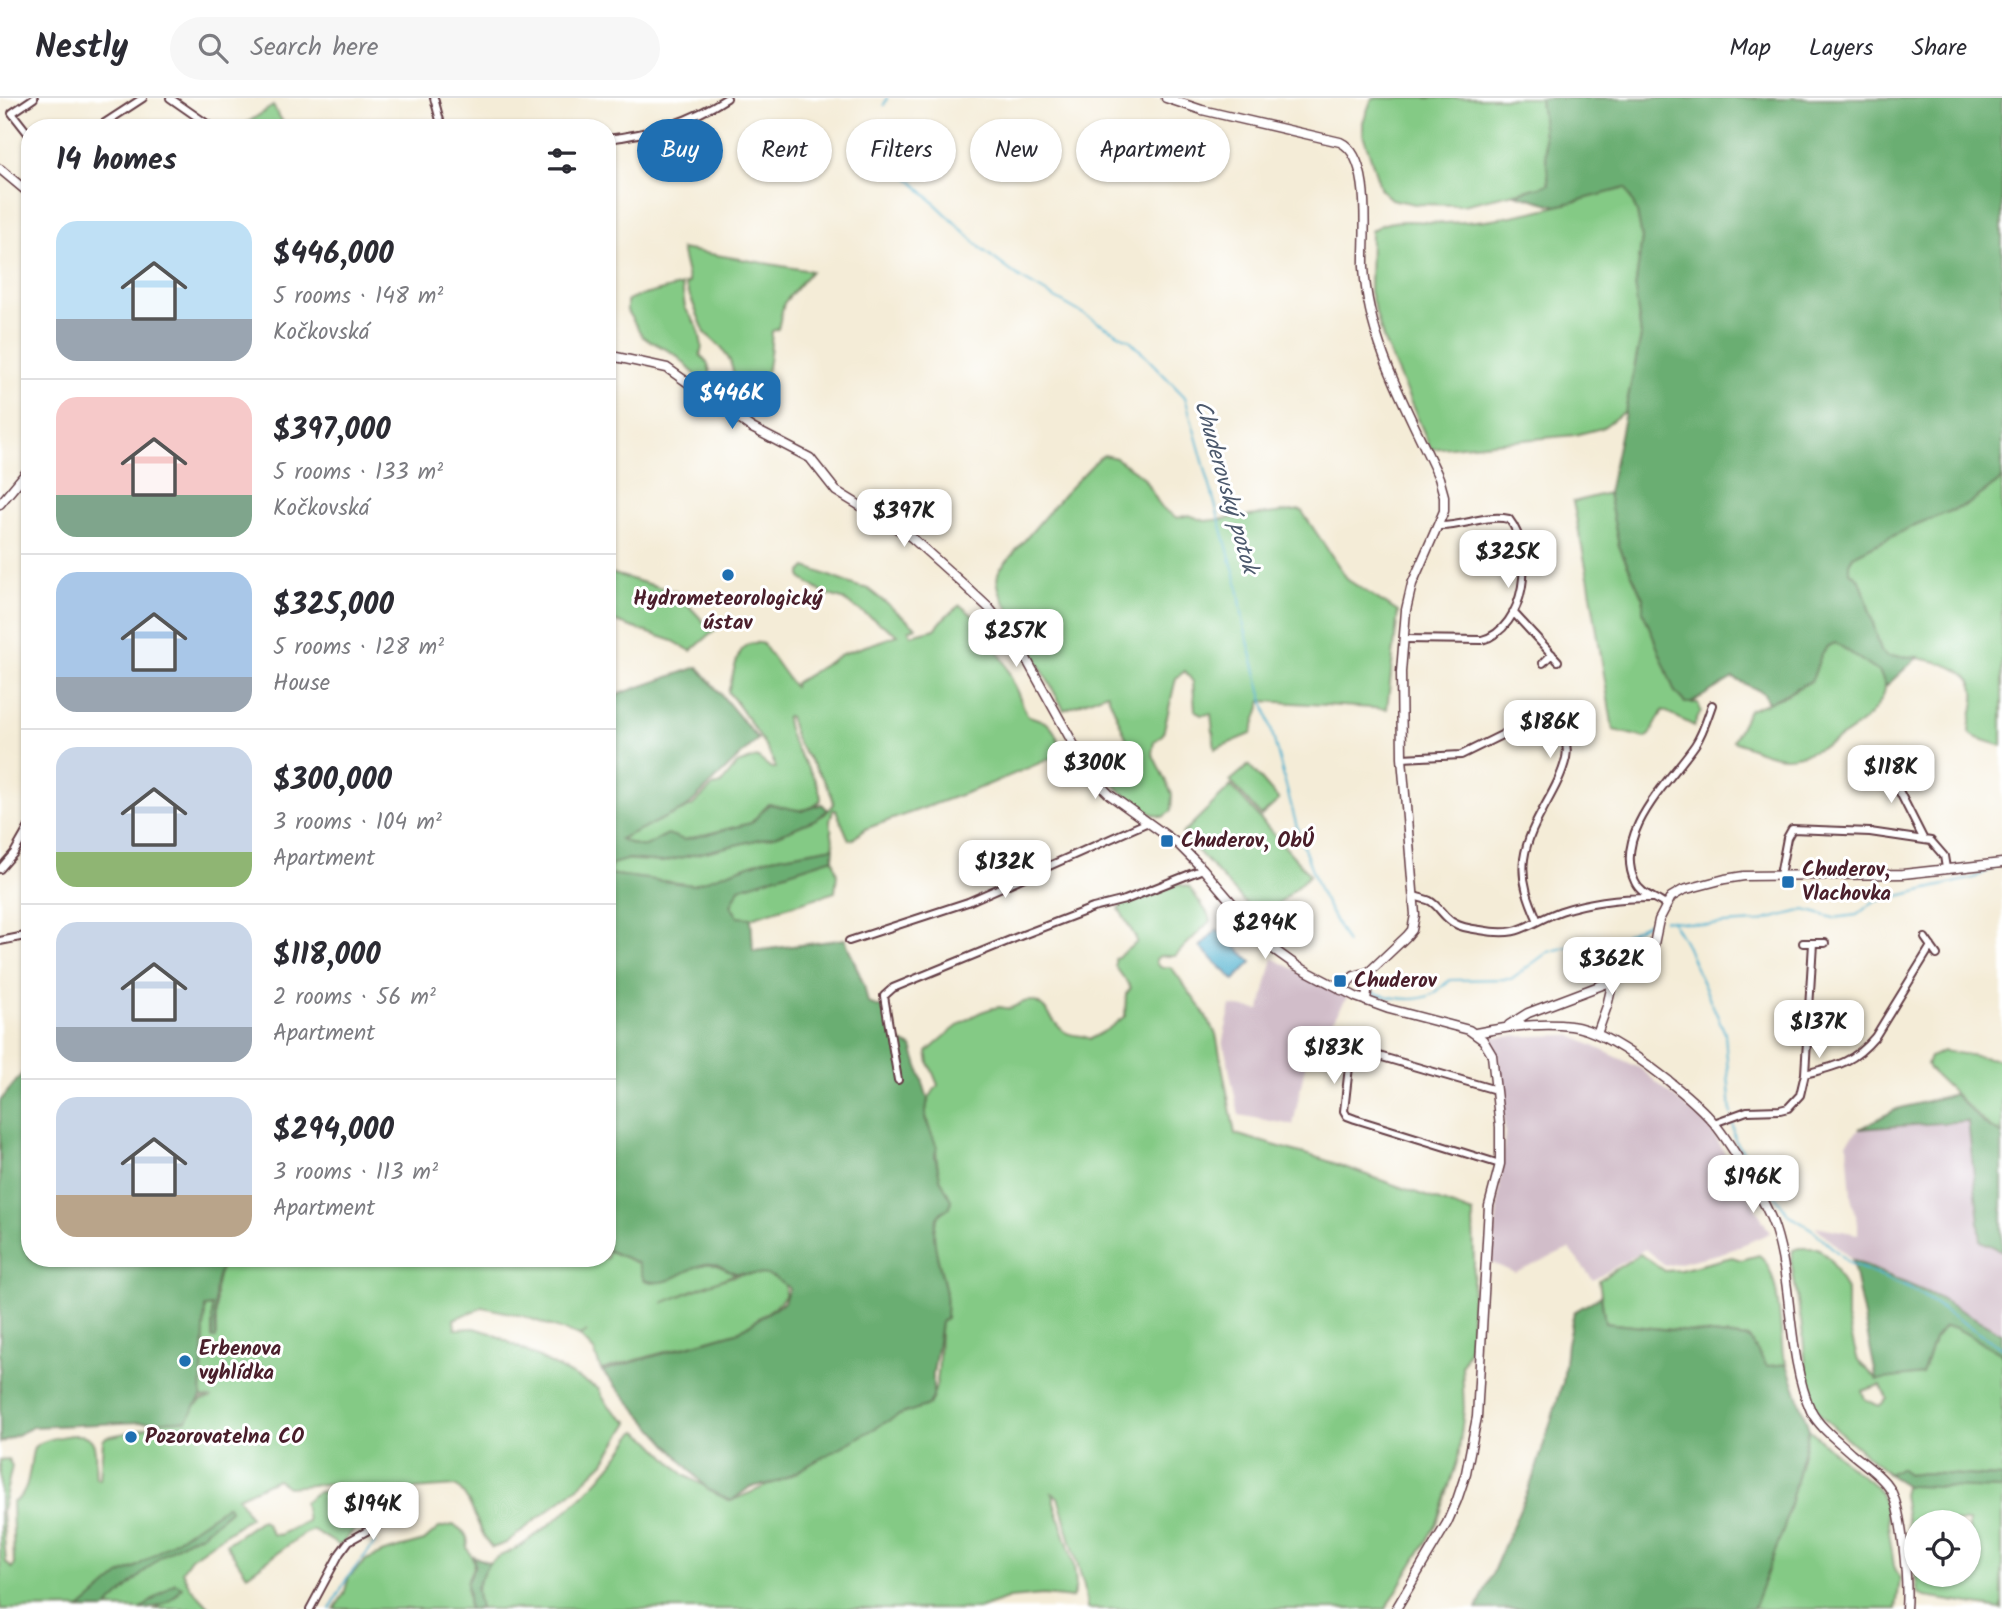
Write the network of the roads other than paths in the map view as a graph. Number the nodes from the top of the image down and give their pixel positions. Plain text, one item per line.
1 (34, 98) edge
2 (143, 98) edge
3 (170, 98) edge
4 (434, 98) edge
5 (727, 98) edge
6 (1166, 98) edge
7 (111, 119) edge
8 (198, 119) edge
9 (440, 119) edge
10 (21, 124) edge
11 (616, 138) edge
12 (0, 169) edge
13 (21, 186) edge
14 (616, 357) edge
15 (21, 479) edge
16 (0, 504) edge
17 (1438, 526) junction
18 (1513, 612) junction
19 (1404, 639) junction
20 (1552, 654) junction
21 (1558, 661) dead end
22 (1544, 663) dead end
23 (1712, 705) dead end
24 (1882, 757) dead end
25 (1402, 758) junction
26 (1146, 823) junction
27 (1924, 840) junction
28 (21, 841) edge
29 (1998, 863) edge
30 (1946, 868) junction
31 (0, 869) edge
32 (1203, 869) junction
33 (1780, 875) junction
34 (1415, 896) junction
35 (1652, 898) junction
36 (1665, 905) junction
37 (1538, 921) junction
38 (21, 936) edge
39 (1925, 938) dead end
40 (0, 941) edge
41 (849, 941) dead end
42 (1803, 943) dead end
43 (1813, 943) junction
44 (1825, 943) dead end
45 (1931, 946) junction
46 (1937, 955) dead end
47 (1362, 974) junction
48 (1612, 981) junction
49 (1341, 990) junction
50 (1366, 997) junction
51 (1507, 1027) junction
52 (1476, 1033) junction
53 (1597, 1034) junction
54 (1805, 1074) junction
55 (898, 1080) dead end
56 (1496, 1090) junction
57 (1714, 1124) junction
58 (1500, 1164) junction
59 (394, 1516) dead end
60 (310, 1609) edge
61 (1396, 1609) edge
62 (1906, 1609) edge

1 - 10 street
2 - 7 street
3 - 8 street
4 - 9 street
5 - 11 street
6 - 17 street
12 - 13 street
14 - 26 street
15 - 16 street
17 - 18 street
17 - 19 street
18 - 19 street
18 - 20 street
19 - 25 street
20 - 21 street
20 - 22 street
23 - 35 street
24 - 27 street
25 - 34 street
25 - 37 street
26 - 32 street
26 - 41 street
27 - 30 street
27 - 33 street
28 - 31 street
29 - 30 street
30 - 33 street
32 - 49 street
32 - 55 street
33 - 36 street
34 - 37 street
34 - 47 street
35 - 36 street
35 - 37 street
36 - 48 street
38 - 40 street
39 - 45 street
42 - 43 street
43 - 44 street
43 - 54 street
45 - 46 street
45 - 54 street
47 - 49 street
47 - 50 street
48 - 51 street
48 - 53 street
49 - 50 street
50 - 52 street
51 - 52 street
51 - 53 street
52 - 56 street
53 - 57 street
54 - 57 street
56 - 58 street
56 - 58 street
57 - 62 street
58 - 61 street
59 - 60 street

